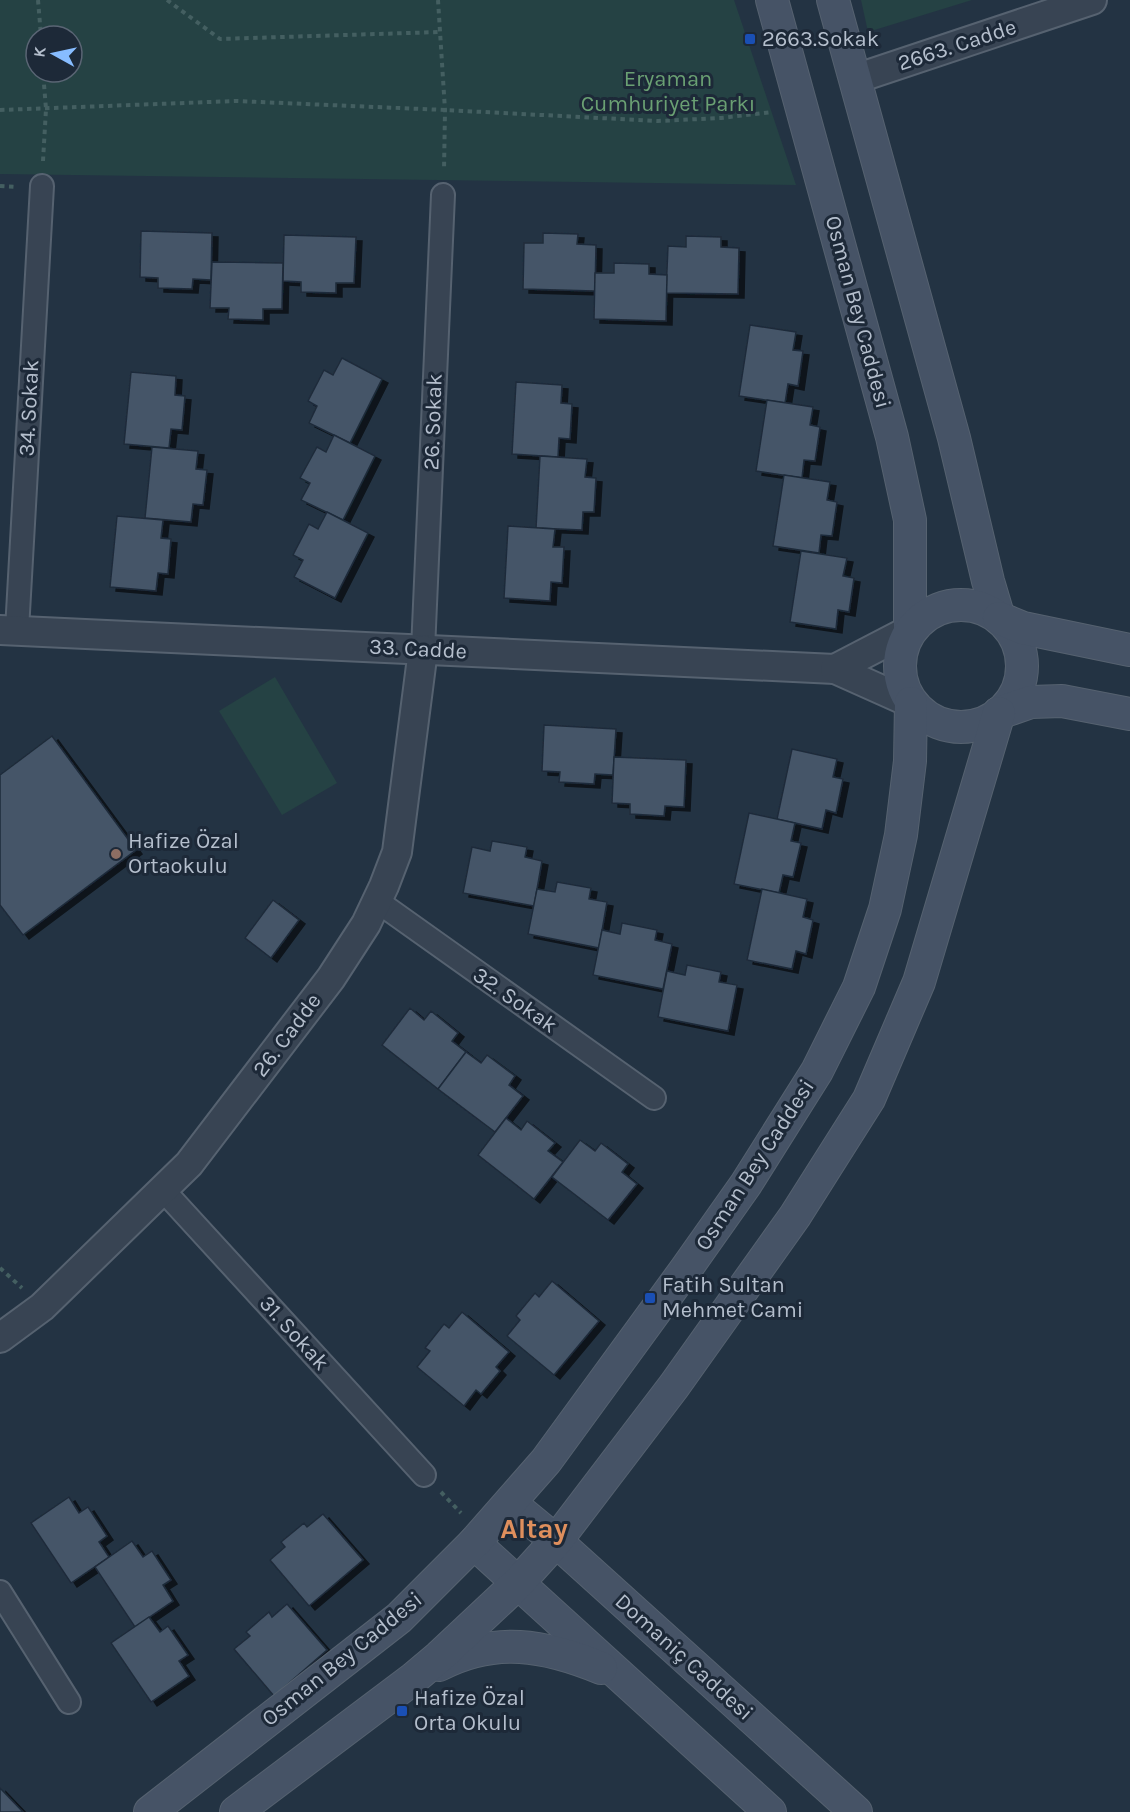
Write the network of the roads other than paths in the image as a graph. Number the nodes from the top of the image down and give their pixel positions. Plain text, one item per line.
1 (772, 0) edge
2 (833, 0) edge
3 (1092, 0) edge
4 (855, 79) junction
5 (42, 186) road end
6 (443, 195) road end
7 (999, 618) junction
8 (8, 630) edge
9 (910, 630) junction
10 (423, 650) junction
11 (1130, 650) edge
12 (835, 669) junction
13 (911, 703) junction
14 (999, 713) junction
15 (1130, 714) edge
16 (377, 901) junction
17 (654, 1098) dead end
18 (164, 1191) junction
19 (0, 1338) edge
20 (424, 1474) road end
21 (510, 1503) junction
22 (478, 1539) junction
23 (556, 1541) junction
24 (518, 1583) junction
25 (0, 1592) edge
26 (617, 1674) junction
27 (414, 1678) junction
28 (69, 1702) dead end
29 (150, 1812) edge
30 (236, 1812) edge
31 (770, 1812) edge
32 (856, 1812) edge

1 - 9 main road, Osman Bey Caddesi
2 - 4 main road
3 - 4 street, 2663. Cadde
4 - 7 main road
5 - 8 street, 34. Sokak
6 - 10 street, 26. Sokak
7 - 9 main road
7 - 11 main road
7 - 14 main road
8 - 10 street, 33. Cadde
9 - 12 street
9 - 13 main road
10 - 12 street, 33. Cadde
10 - 16 street, 26. Cadde
12 - 13 street, 33. Cadde
13 - 14 main road
13 - 21 main road, Osman Bey Caddesi
14 - 15 main road
14 - 23 main road
16 - 17 street, 32. Sokak
16 - 18 street, 26. Cadde
18 - 19 street, 26. Cadde
18 - 20 street, 31. Sokak
21 - 22 main road, Osman Bey Caddesi
21 - 23 main road, Domaniç Caddesi
22 - 24 main road
22 - 29 main road, Osman Bey Caddesi
23 - 24 main road
23 - 32 main road, Domaniç Caddesi
24 - 26 main road
24 - 27 main road
25 - 28 street
26 - 27 main road
26 - 31 main road
27 - 30 main road

